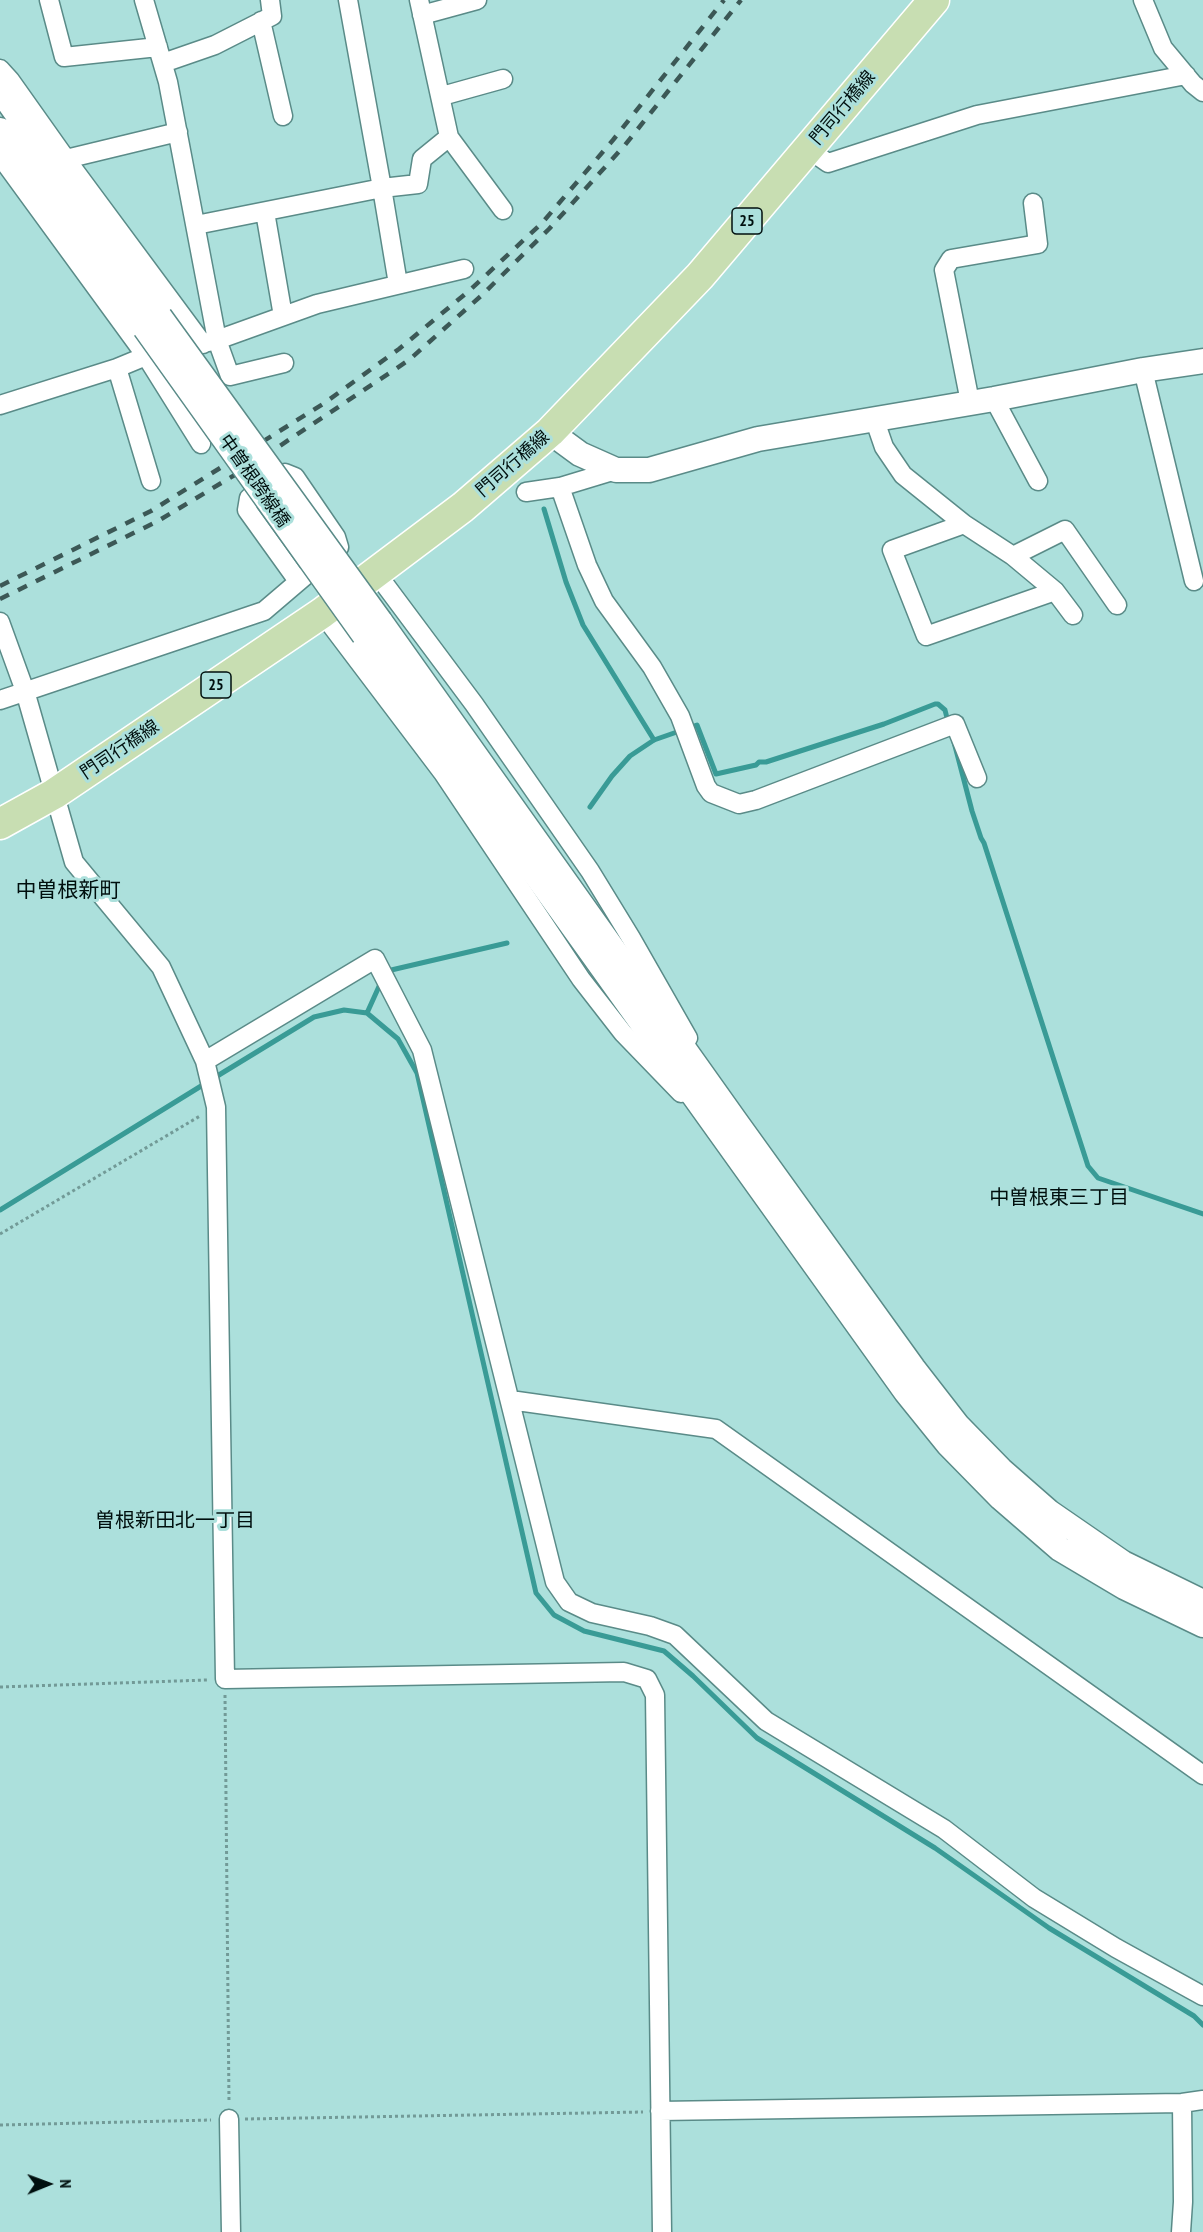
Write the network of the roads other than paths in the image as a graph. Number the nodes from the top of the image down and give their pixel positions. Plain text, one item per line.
1 (49, 0) edge
2 (144, 0) edge
3 (270, 0) edge
4 (348, 0) edge
5 (477, 0) edge
6 (934, 0) edge
7 (1143, 0) edge
8 (421, 8) edge
9 (261, 21) junction
10 (160, 56) junction
11 (0, 69) edge
12 (1186, 75) junction
13 (503, 79) dead end
14 (0, 90) edge
15 (1203, 92) edge
16 (442, 96) junction
17 (283, 116) dead end
18 (0, 130) edge
19 (178, 132) junction
20 (449, 137) junction
21 (808, 149) junction
22 (0, 156) edge
23 (66, 159) junction
24 (382, 188) junction
25 (1032, 203) dead end
26 (503, 210) dead end
27 (265, 213) junction
28 (196, 225) junction
29 (464, 269) dead end
30 (398, 284) junction
31 (283, 316) junction
32 (153, 322) junction
33 (210, 342) junction
34 (146, 356) junction
35 (1203, 361) edge
36 (284, 363) dead end
37 (117, 368) junction
38 (1143, 370) junction
39 (994, 399) junction
40 (970, 402) junction
41 (0, 405) edge
42 (874, 418) junction
43 (550, 432) junction
44 (201, 444) dead end
45 (616, 470) junction
46 (151, 481) dead end
47 (1038, 481) dead end
48 (560, 487) junction
49 (526, 492) dead end
50 (964, 524) junction
51 (1013, 556) junction
52 (377, 574) junction
53 (298, 581) junction
54 (1194, 581) dead end
55 (1055, 591) junction
56 (1117, 606) dead end
57 (322, 613) junction
58 (1072, 615) dead end
59 (0, 622) edge
60 (24, 691) junction
61 (0, 700) edge
62 (977, 778) dead end
63 (54, 794) junction
64 (0, 824) edge
65 (206, 1065) junction
66 (727, 1126) junction
67 (510, 1400) junction
68 (1203, 1602) edge
69 (1203, 1625) edge
70 (1203, 1775) edge
71 (1203, 1996) edge
72 (1203, 2100) edge
73 (1182, 2103) junction
74 (660, 2111) junction
75 (229, 2120) road end
76 (231, 2232) edge
77 (662, 2232) edge
78 (1181, 2232) edge

1 - 10 street
2 - 10 street
3 - 9 street
4 - 24 street
5 - 8 street
6 - 21 main road, 門司行橋線 / 25
7 - 12 street
8 - 16 street
9 - 10 street
9 - 17 street
10 - 19 street
11 - 23 street
12 - 15 street
12 - 21 street
13 - 16 street
14 - 32 street
16 - 20 street
18 - 32 street
19 - 23 street
19 - 28 street
20 - 24 street
20 - 26 street
21 - 43 main road, 門司行橋線 / 25
22 - 34 street
23 - 33 street
24 - 27 street
24 - 30 street
25 - 40 street
27 - 28 street
27 - 31 street
28 - 33 street
29 - 30 street
30 - 31 street
31 - 33 street
32 - 66 street, 中曽根跨線橋, bridge
33 - 34 street
33 - 36 street
34 - 37 street
34 - 44 street
35 - 38 street
37 - 41 street
37 - 46 street
38 - 39 street
38 - 54 street
39 - 40 street
39 - 47 street
40 - 42 street
42 - 45 street
42 - 50 street
43 - 45 street
43 - 52 main road, 門司行橋線 / 25
45 - 48 street
48 - 49 street
48 - 62 street
50 - 51 street
50 - 55 street
51 - 55 street
51 - 56 street
52 - 57 main road, 門司行橋線 / 25
52 - 66 street
53 - 53 street
53 - 60 street
55 - 58 street
57 - 63 main road, 門司行橋線 / 25
57 - 66 street
59 - 60 street
60 - 61 street
60 - 63 street
63 - 64 main road, 門司行橋線 / 25
63 - 65 street
65 - 67 street
65 - 74 street
66 - 68 street
66 - 69 street
67 - 70 street
67 - 71 street
72 - 73 street
73 - 74 street
73 - 78 street
74 - 77 street
75 - 76 street

